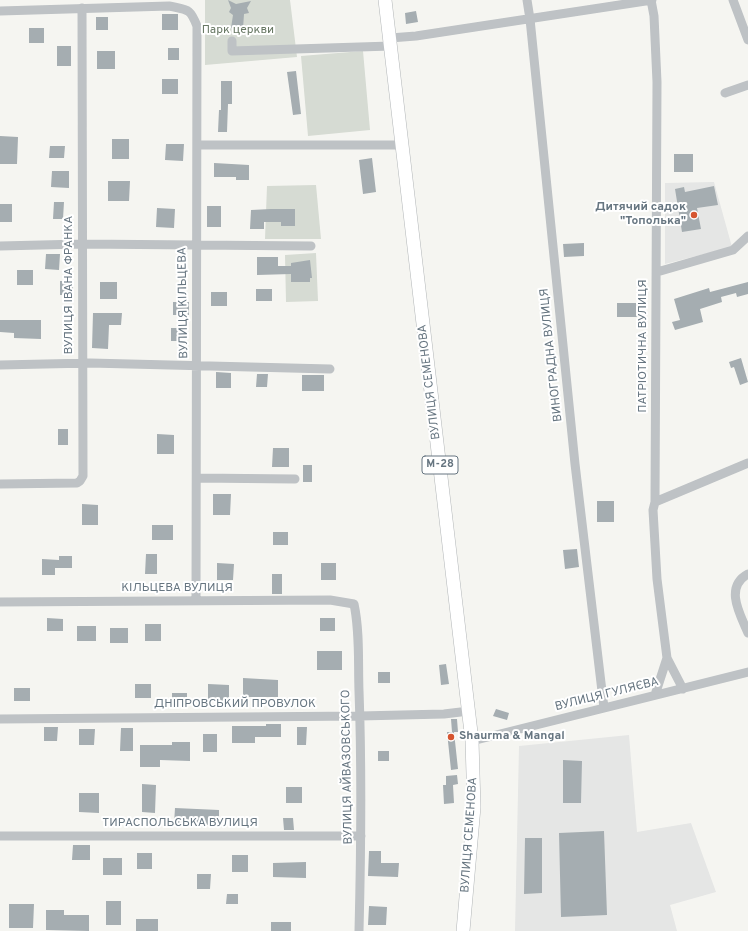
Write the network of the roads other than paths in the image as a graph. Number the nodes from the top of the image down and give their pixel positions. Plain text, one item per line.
1 (385, 0) edge
2 (527, 0) edge
3 (651, 0) edge
4 (733, 0) edge
5 (82, 8) junction
6 (0, 10) edge
7 (530, 19) junction
8 (748, 40) edge
9 (232, 41) dead end
10 (390, 42) junction
11 (748, 85) edge
12 (724, 93) dead end
13 (198, 145) junction
14 (402, 145) junction
15 (748, 236) edge
16 (82, 244) junction
17 (196, 245) junction
18 (0, 246) edge
19 (311, 246) dead end
20 (657, 272) junction
21 (82, 364) junction
22 (0, 365) edge
23 (197, 365) junction
24 (330, 369) dead end
25 (748, 463) edge
26 (197, 478) junction
27 (295, 479) dead end
28 (0, 484) edge
29 (655, 502) junction
30 (748, 574) edge
31 (196, 600) junction
32 (0, 602) edge
33 (354, 604) joint
34 (748, 633) edge
35 (667, 658) junction
36 (748, 672) edge
37 (683, 689) junction
38 (655, 695) junction
39 (604, 708) junction
40 (469, 711) junction
41 (360, 716) junction
42 (0, 719) edge
43 (472, 741) junction
44 (0, 836) edge
45 (361, 836) junction
46 (359, 931) edge
47 (463, 931) edge

1 - 10 highway, ВУЛИЦЯ СЕМЕНОВА / М-28
2 - 7 street, ВИНОГРАДНА ВУЛИЦЯ
3 - 7 street
3 - 20 street, ПАТРІОТИЧНА ВУЛИЦЯ
4 - 8 street
5 - 6 street
5 - 13 street, ВУЛИЦЯ КІЛЬЦЕВА
5 - 16 street, ВУЛИЦЯ ІВАНА ФРАНКА
7 - 10 street
7 - 39 street, ВИНОГРАДНА ВУЛИЦЯ
9 - 10 street
10 - 14 highway, ВУЛИЦЯ СЕМЕНОВА / М-28
11 - 12 street
13 - 14 street
13 - 17 street, ВУЛИЦЯ КІЛЬЦЕВА
14 - 40 highway, ВУЛИЦЯ СЕМЕНОВА / М-28
15 - 20 street
16 - 17 street
16 - 18 street
16 - 21 street, ВУЛИЦЯ ІВАНА ФРАНКА
17 - 19 street
17 - 23 street, ВУЛИЦЯ КІЛЬЦЕВА
20 - 29 street, ПАТРІОТИЧНА ВУЛИЦЯ
21 - 22 street
21 - 23 street
21 - 28 street, ВУЛИЦЯ ІВАНА ФРАНКА
23 - 24 street
23 - 26 street, ВУЛИЦЯ КІЛЬЦЕВА
25 - 29 street
26 - 27 street
26 - 31 street, ВУЛИЦЯ КІЛЬЦЕВА
29 - 35 street, ПАТРІОТИЧНА ВУЛИЦЯ
30 - 34 street
31 - 32 street, КІЛЬЦЕВА ВУЛИЦЯ
31 - 33 street, КІЛЬЦЕВА ВУЛИЦЯ
33 - 41 street, ВУЛИЦЯ АЙВАЗОВСЬКОГО
35 - 37 street, ПАТРІОТИЧНА ВУЛИЦЯ
35 - 38 street
36 - 37 street, ВУЛИЦЯ ГУЛЯЄВА
37 - 38 street, ВУЛИЦЯ ГУЛЯЄВА
38 - 39 street, ВУЛИЦЯ ГУЛЯЄВА
39 - 43 street, ВУЛИЦЯ ГУЛЯЄВА
40 - 41 street, ДНІПРОВСЬКИЙ ПРОВУЛОК
40 - 43 highway, ВУЛИЦЯ СЕМЕНОВА / М-28
41 - 42 street, ДНІПРОВСЬКИЙ ПРОВУЛОК
41 - 45 street, ВУЛИЦЯ АЙВАЗОВСЬКОГО
43 - 47 highway, ВУЛИЦЯ СЕМЕНОВА / М-28
44 - 45 street, ТИРАСПОЛЬСЬКА ВУЛИЦЯ
45 - 46 street, ВУЛИЦЯ АЙВАЗОВСЬКОГО

